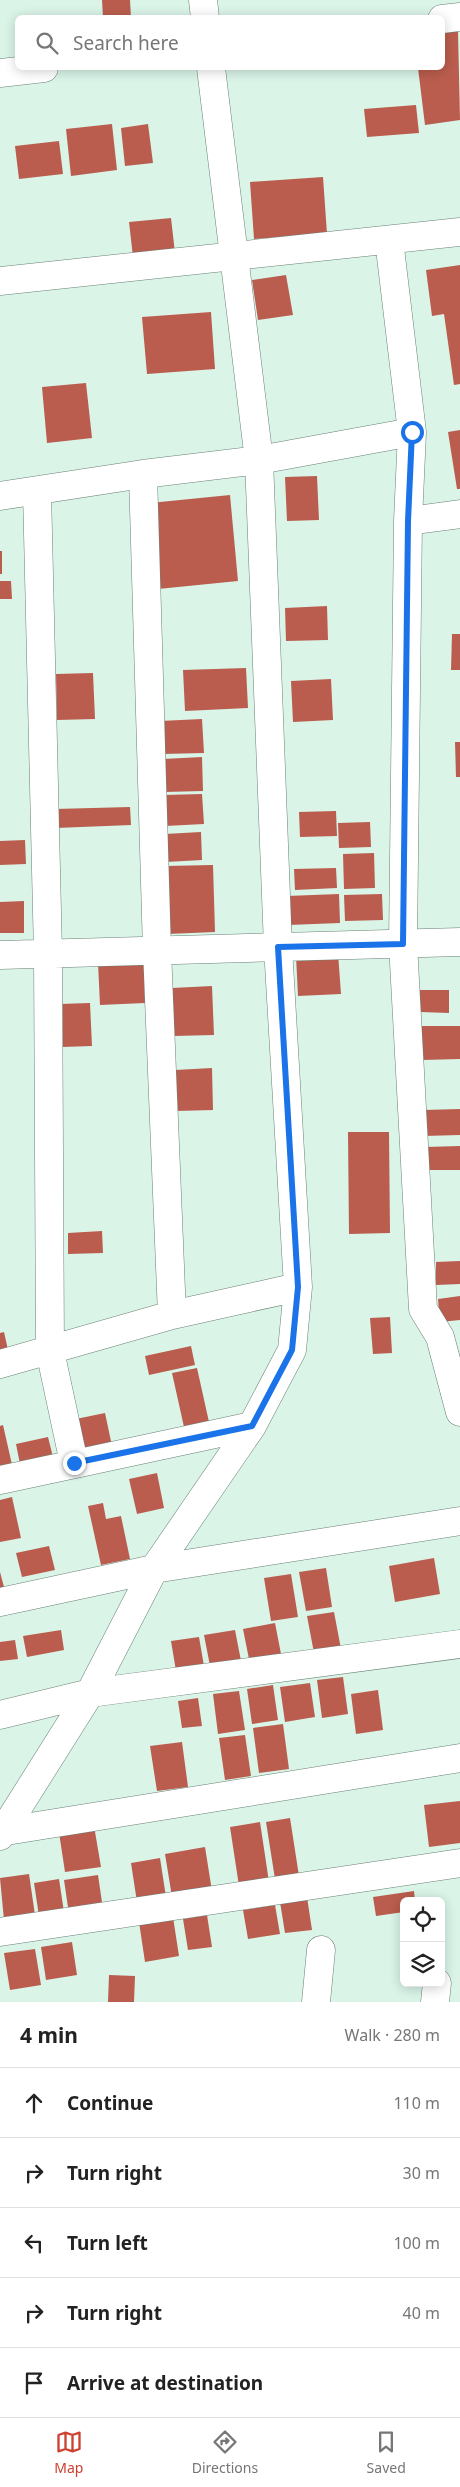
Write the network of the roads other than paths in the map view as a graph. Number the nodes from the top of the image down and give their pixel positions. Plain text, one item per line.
1 (203, 0) edge
2 (205, 15) edge
3 (460, 17) edge
4 (445, 19) edge
5 (26, 70) edge
6 (210, 70) edge
7 (0, 73) edge
8 (460, 232) edge
9 (389, 240) junction
10 (234, 256) junction
11 (0, 281) edge
12 (412, 432) junction
13 (259, 460) junction
14 (143, 474) junction
15 (37, 491) junction
16 (0, 496) edge
17 (460, 514) edge
18 (408, 521) junction
19 (460, 942) edge
20 (403, 944) junction
21 (278, 947) junction
22 (157, 950) junction
23 (48, 954) junction
24 (0, 955) edge
25 (298, 1287) junction
26 (172, 1315) junction
27 (50, 1351) junction
28 (0, 1364) edge
29 (460, 1412) edge
30 (252, 1426) junction
31 (74, 1463) junction
32 (0, 1480) edge
33 (460, 1521) edge
34 (154, 1569) junction
35 (0, 1602) edge
36 (460, 1644) edge
37 (90, 1693) junction
38 (0, 1715) edge
39 (460, 1758) edge
40 (1, 1833) edge
41 (460, 1863) edge
42 (0, 1932) edge
43 (321, 1950) dead end
44 (436, 1987) edge
45 (316, 2002) edge
46 (435, 2002) edge

1 - 2 street
3 - 4 street
5 - 7 street
6 - 10 street
8 - 9 street
9 - 10 street
9 - 12 street
10 - 11 street
10 - 13 street
12 - 13 street
12 - 18 street
13 - 14 street
13 - 21 street
14 - 15 street
14 - 22 street
15 - 16 street
15 - 23 street
17 - 18 street
18 - 20 street
19 - 20 street
20 - 21 street
20 - 29 street
21 - 22 street
21 - 25 street
22 - 23 street
22 - 26 street
23 - 24 street
23 - 27 street
25 - 26 street
25 - 30 street
26 - 27 street
27 - 28 street
27 - 31 street
30 - 31 street
30 - 34 street
31 - 32 street
33 - 34 street
34 - 35 street
34 - 37 street
36 - 37 street
37 - 38 street
37 - 40 street
39 - 40 street
41 - 42 street
43 - 45 street
44 - 46 street

